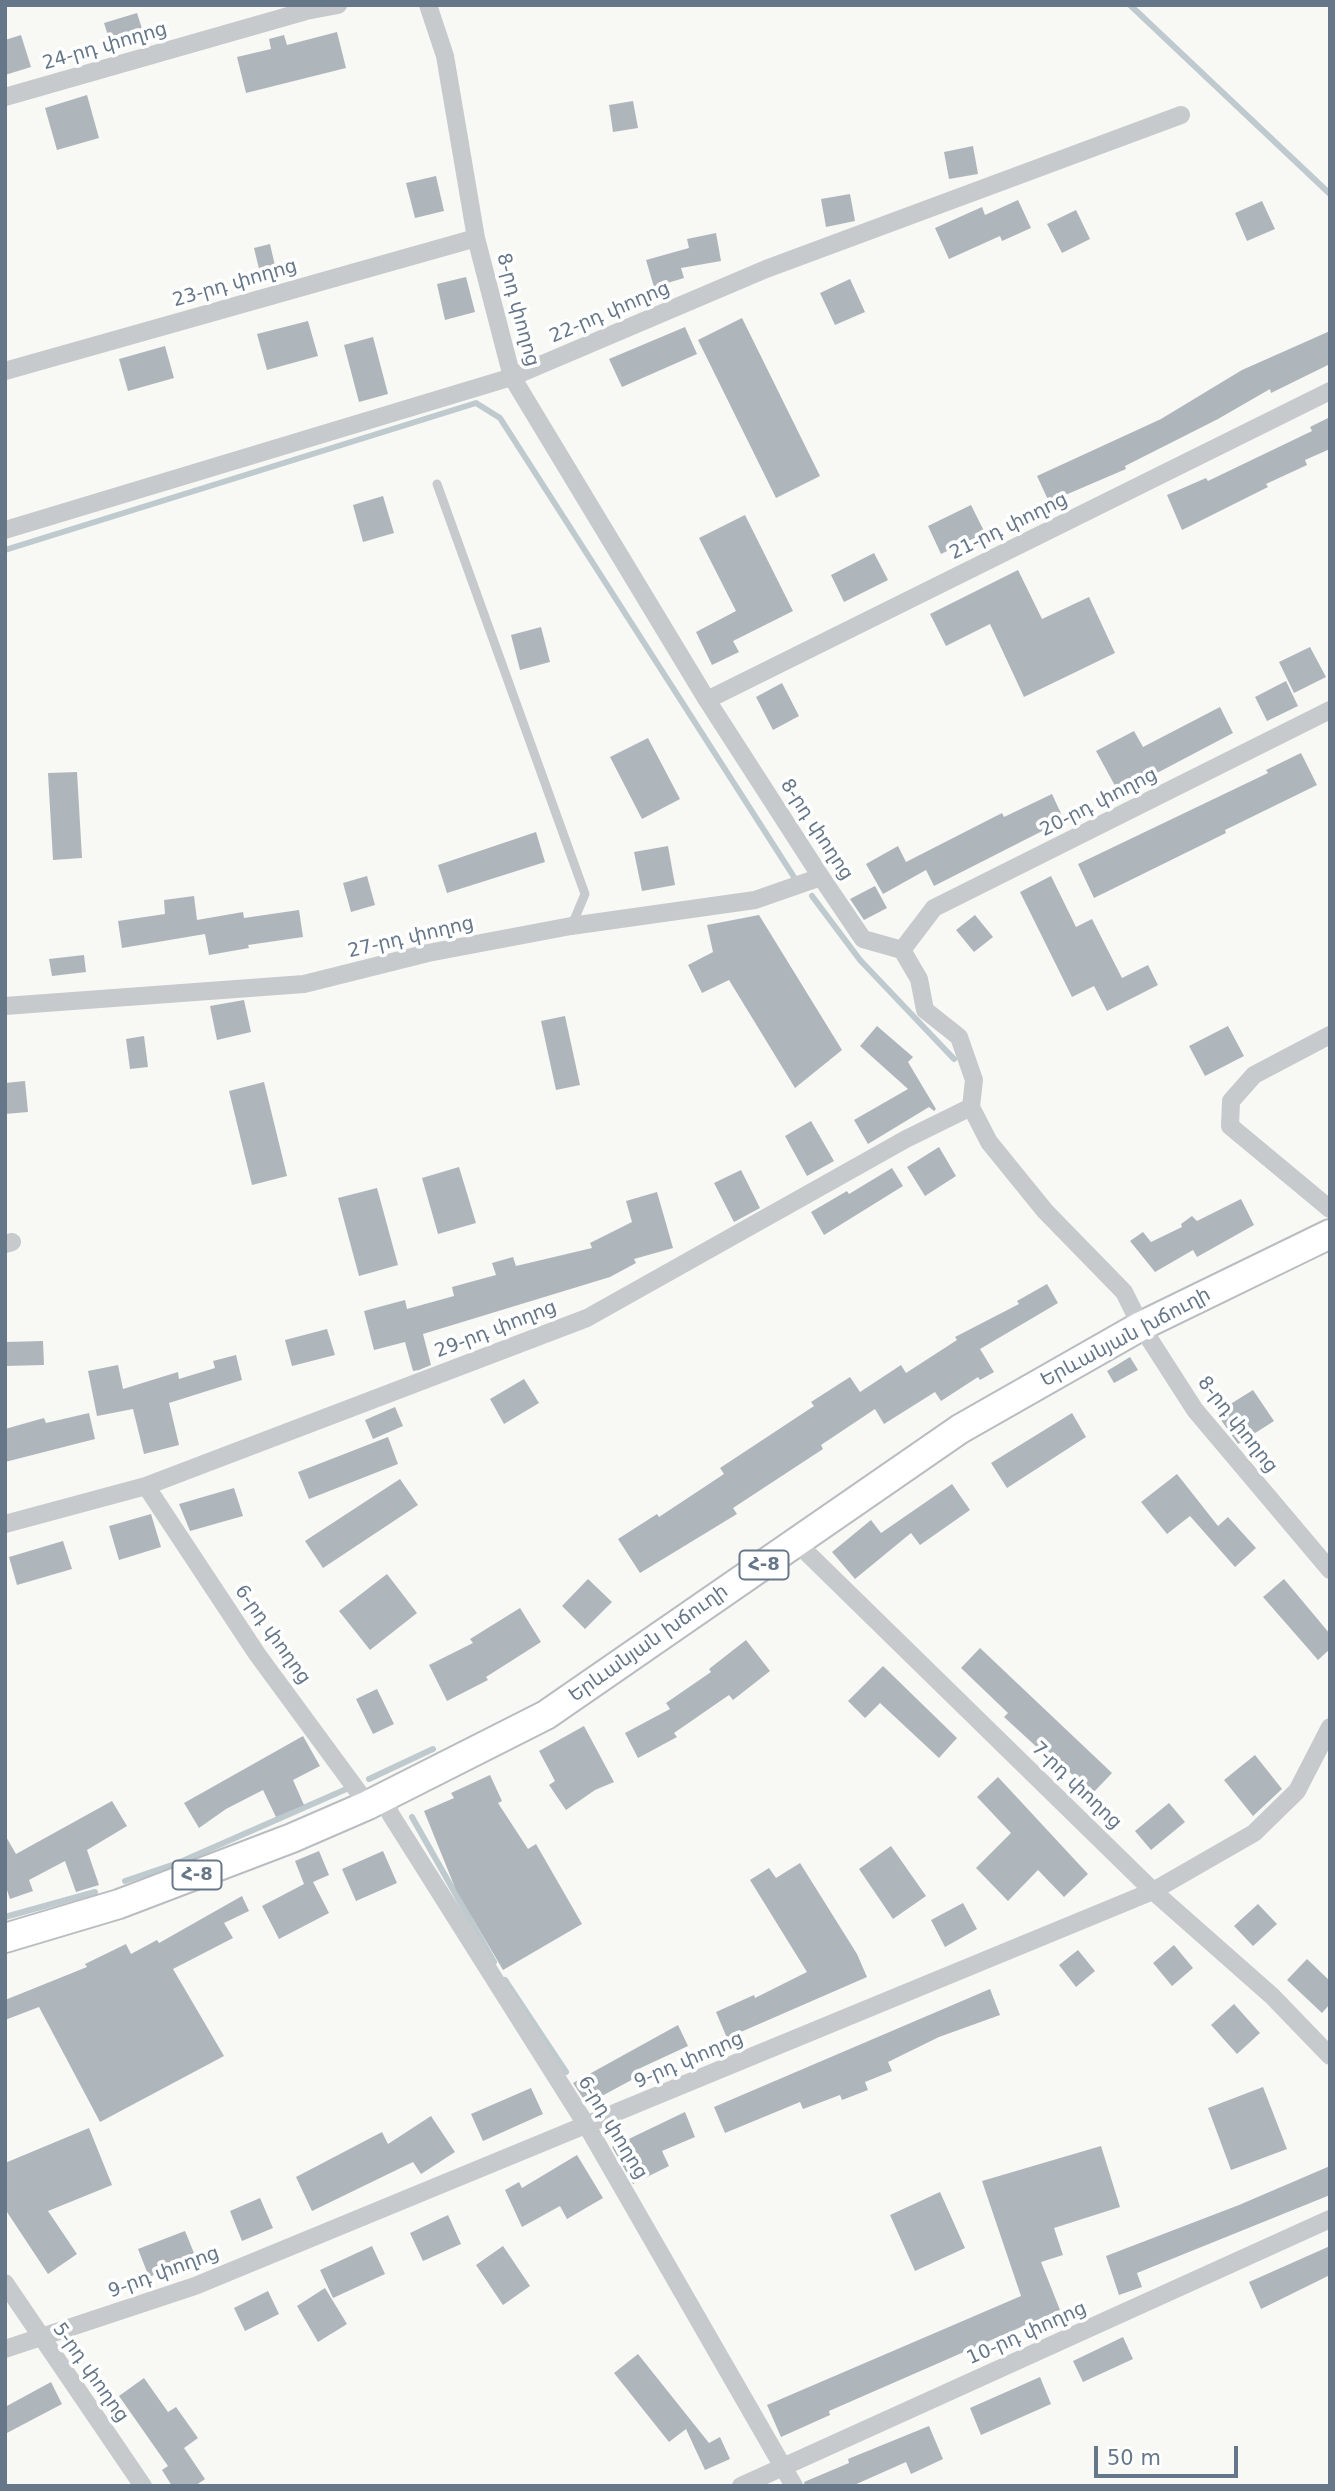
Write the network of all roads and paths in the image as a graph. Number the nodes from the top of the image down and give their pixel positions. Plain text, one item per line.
1 (338, 5) edge
2 (428, 5) edge
3 (5, 97) edge
4 (1181, 115) dead end
5 (476, 238) junction
6 (5, 371) edge
7 (512, 377) junction
8 (1330, 391) edge
9 (437, 484) dead end
10 (5, 530) edge
11 (707, 700) junction
12 (1330, 710) edge
13 (821, 877) junction
14 (571, 926) junction
15 (902, 950) junction
16 (5, 1006) edge
17 (1330, 1035) edge
18 (971, 1107) junction
19 (1330, 1209) edge
20 (1330, 1234) edge
21 (1141, 1326) junction
22 (146, 1486) junction
23 (5, 1524) edge
24 (796, 1542) junction
25 (1330, 1570) edge
26 (1330, 1727) edge
27 (376, 1801) junction
28 (1153, 1891) junction
29 (5, 1938) edge
30 (1330, 2056) edge
31 (587, 2126) junction
32 (1330, 2220) edge
33 (5, 2283) edge
34 (40, 2338) junction
35 (5, 2349) edge
36 (783, 2467) junction
37 (143, 2486) edge
38 (741, 2486) edge
39 (794, 2486) edge

1 - 3 street, 24-րդ փողոց
2 - 5 street, 8-րդ փողոց
4 - 7 street, 22-րդ փողոց
5 - 6 street, 23-րդ փողոց
5 - 7 street, 8-րդ փողոց
7 - 10 street, 22-րդ փողոց
7 - 11 street, 8-րդ փողոց
8 - 11 street, 21-րդ փողոց
9 - 14 lane
11 - 13 street, 8-րդ փողոց
12 - 15 street, 20-րդ փողոց
13 - 14 street, 27-րդ փողոց
13 - 15 street, 8-րդ փողոց
14 - 16 street, 27-րդ փողոց
15 - 18 street, 8-րդ փողոց
17 - 19 street
18 - 21 street, 8-րդ փողոց
18 - 22 street, 29-րդ փողոց
20 - 21 main road, Երևանյան խճուղի / Հ-8
21 - 24 main road, Երևանյան խճուղի / Հ-8
21 - 25 street, 8-րդ փողոց
22 - 23 street, 29-րդ փողոց
22 - 27 street, 6-րդ փողոց
24 - 27 main road, Երևանյան խճուղի / Հ-8
24 - 28 street, 7-րդ փողոց
26 - 28 street, 9-րդ փողոց
27 - 29 main road, Երևանյան խճուղի / Հ-8
27 - 31 street, 6-րդ փողոց
28 - 30 street, 7-րդ փողոց
28 - 31 street, 9-րդ փողոց
31 - 34 street, 9-րդ փողոց
31 - 36 street, 6-րդ փողոց
32 - 36 street, 10-րդ փողոց
33 - 34 street, 5-րդ փողոց
34 - 35 street, 9-րդ փողոց
34 - 37 street, 5-րդ փողոց
36 - 38 street, 10-րդ փողոց
36 - 39 street, 6-րդ փողոց

